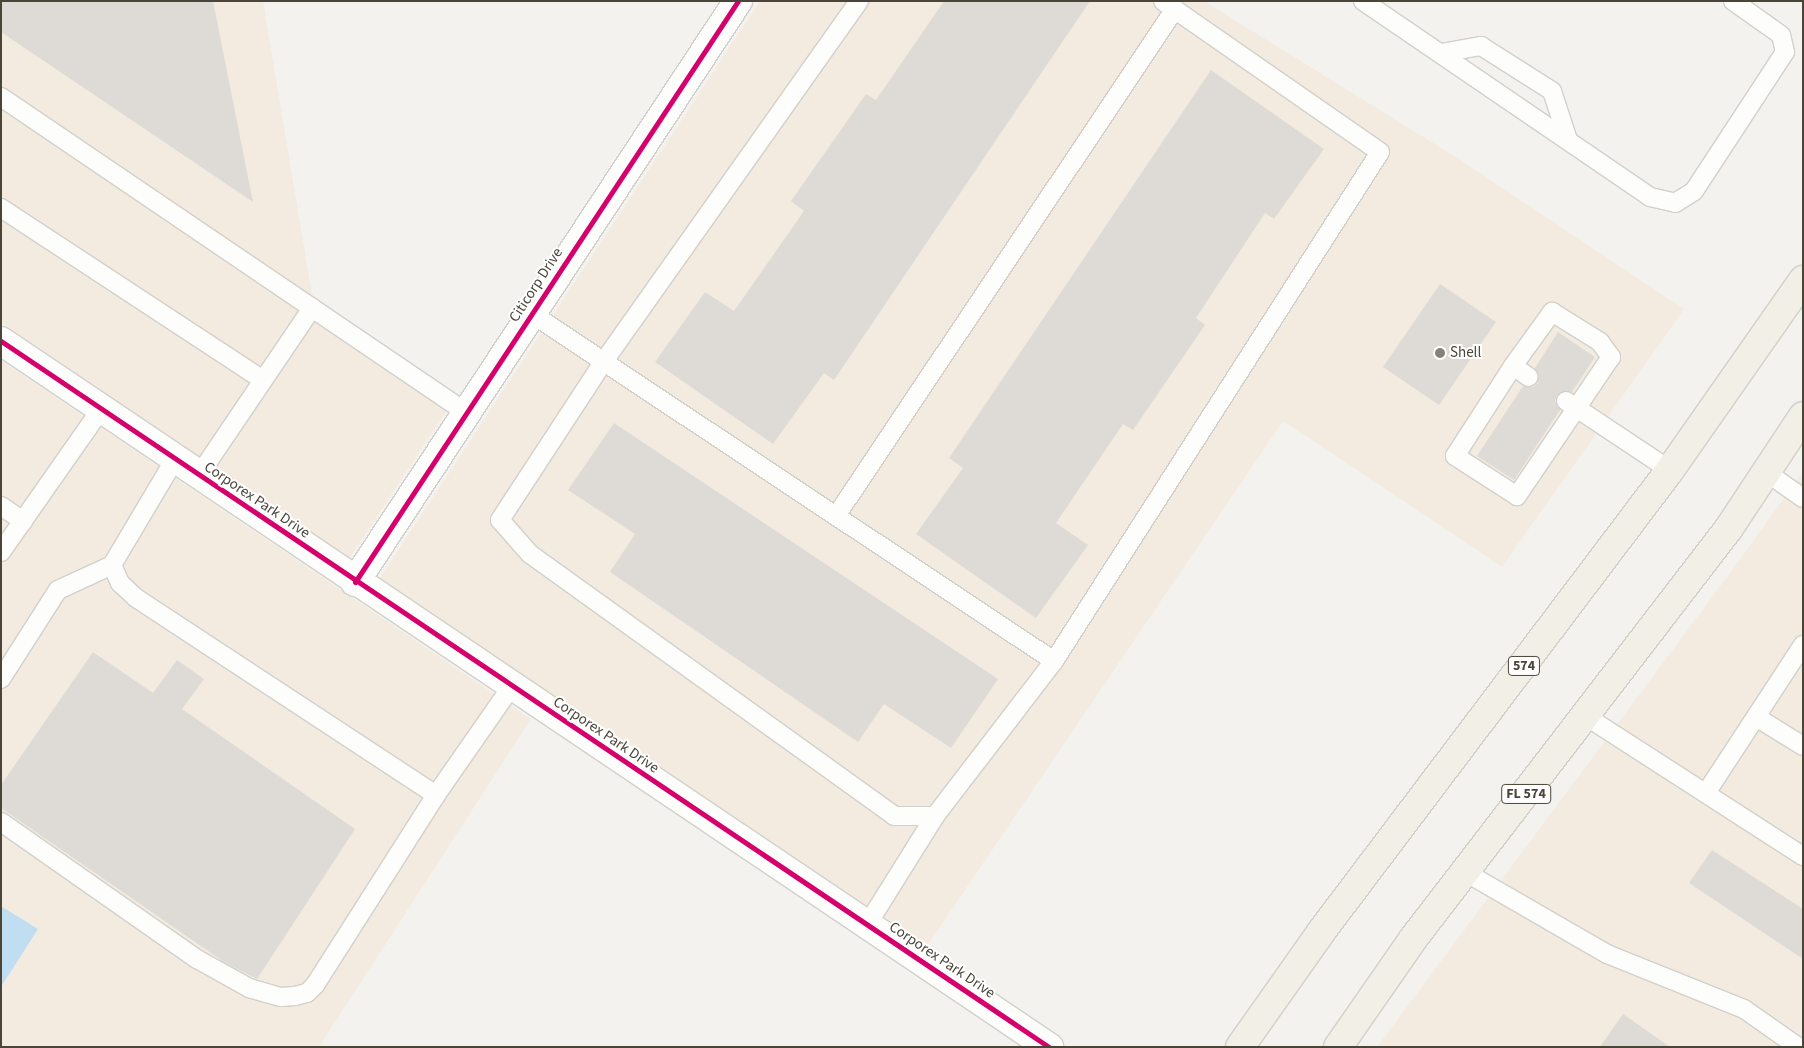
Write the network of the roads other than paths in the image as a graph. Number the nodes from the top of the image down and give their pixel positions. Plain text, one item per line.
1 (738, 1) edge
2 (859, 1) edge
3 (1363, 1) edge
4 (1733, 1) edge
5 (1169, 5) edge
6 (1442, 53) junction
7 (1, 97) edge
8 (1568, 140) junction
9 (1, 208) edge
10 (1803, 280) edge
11 (312, 308) junction
12 (532, 314) junction
13 (1, 340) edge
14 (604, 361) junction
15 (1513, 366) junction
16 (1528, 377) dead end
17 (263, 380) junction
18 (1571, 405) junction
19 (101, 409) junction
20 (467, 413) junction
21 (1803, 416) edge
22 (174, 459) junction
23 (1670, 470) junction
24 (1766, 472) junction
25 (199, 475) junction
26 (1803, 498) edge
27 (1, 506) edge
28 (836, 516) junction
29 (23, 521) junction
30 (1, 552) edge
31 (112, 565) junction
32 (355, 582) junction
33 (1803, 645) edge
34 (1054, 661) junction
35 (1, 679) edge
36 (511, 687) junction
37 (1587, 717) junction
38 (1756, 717) junction
39 (1803, 746) edge
40 (1706, 794) junction
41 (436, 796) junction
42 (935, 816) junction
43 (1, 822) edge
44 (1803, 856) edge
45 (1465, 872) junction
46 (867, 925) junction
47 (1342, 1045) edge
48 (1049, 1047) edge
49 (1240, 1047) edge
50 (1798, 1047) edge

1 - 12 street, Citicorp Drive
2 - 14 lane
3 - 6 lane
4 - 8 lane
5 - 28 lane
5 - 34 lane
6 - 8 lane
6 - 8 lane
7 - 11 lane
9 - 17 lane
10 - 23 main road, 574
11 - 17 lane
11 - 20 lane
12 - 14 lane
12 - 20 street, Citicorp Drive
13 - 19 street, Corporex Park Drive
14 - 28 lane
14 - 42 lane
15 - 16 lane
15 - 18 lane
15 - 18 lane
17 - 25 lane
18 - 23 lane
19 - 22 street, Corporex Park Drive
19 - 29 lane
20 - 32 street, Citicorp Drive
21 - 24 main road, FL 574
22 - 25 street, Corporex Park Drive
22 - 31 lane
23 - 49 main road, 574
24 - 26 lane
24 - 37 main road, FL 574
25 - 32 street, Corporex Park Drive
27 - 29 lane
28 - 34 lane
29 - 30 lane
31 - 35 lane
31 - 41 lane
32 - 36 street, Corporex Park Drive
33 - 38 lane
34 - 42 lane
36 - 41 lane
36 - 46 street, Corporex Park Drive
37 - 40 lane
37 - 45 main road, FL 574
38 - 39 lane
38 - 40 lane
40 - 44 lane
41 - 43 lane
42 - 46 lane
45 - 47 main road, FL 574
45 - 50 lane
46 - 48 street, Corporex Park Drive

